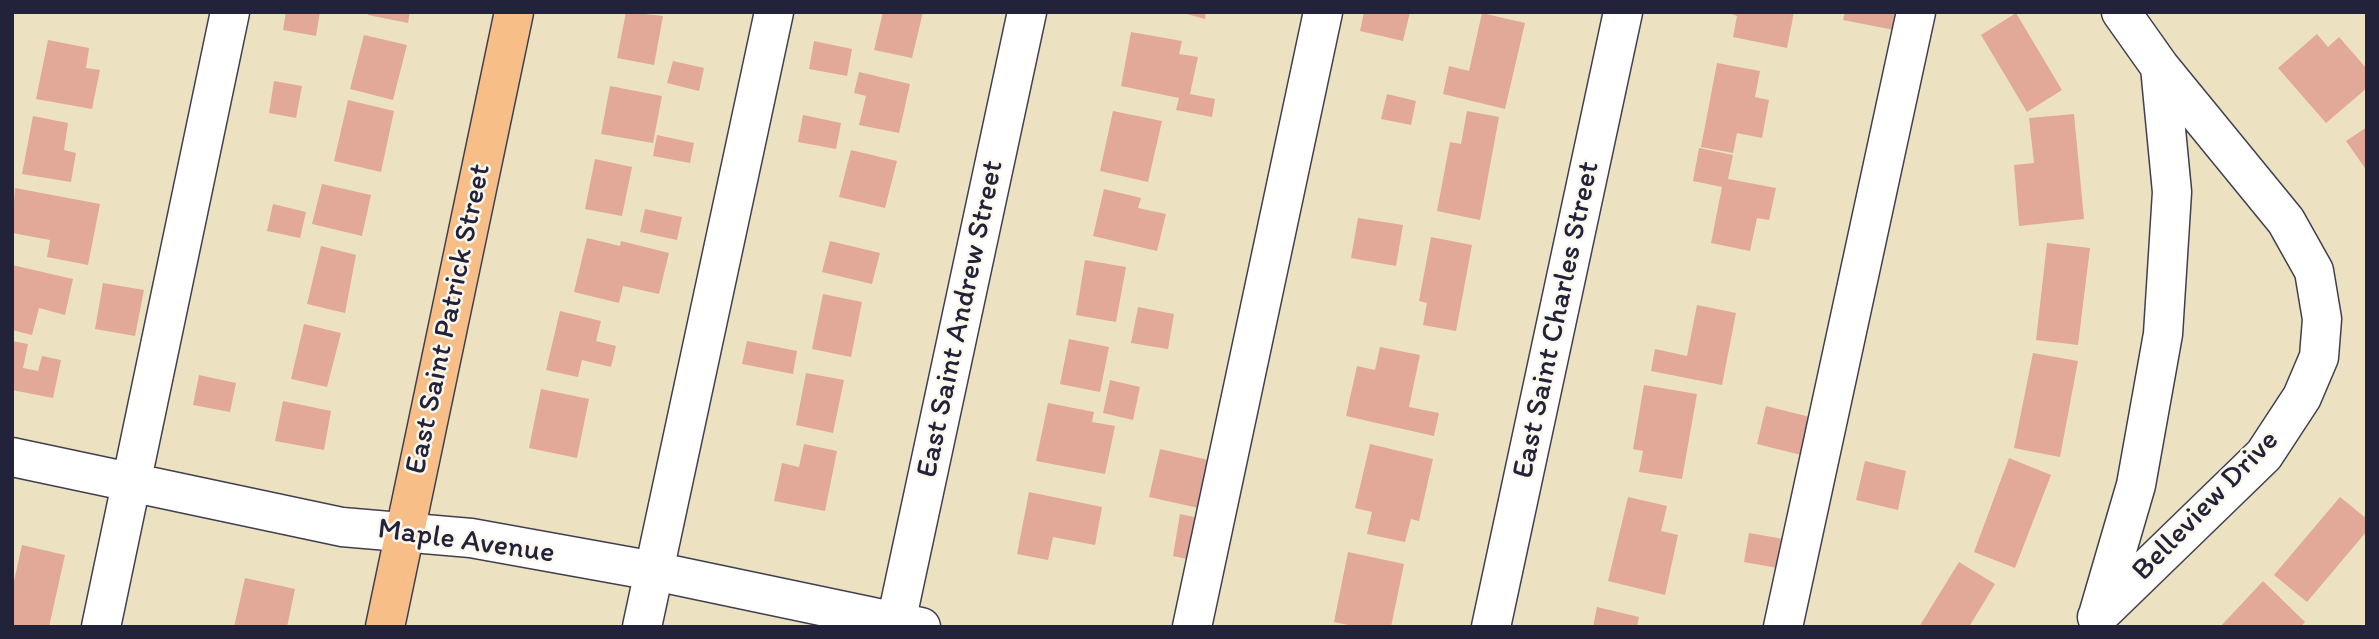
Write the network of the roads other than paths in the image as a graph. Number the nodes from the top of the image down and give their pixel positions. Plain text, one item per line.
1 (230, 12) edge
2 (514, 12) edge
3 (774, 12) edge
4 (1027, 12) edge
5 (1323, 12) edge
6 (1623, 12) edge
7 (1916, 12) edge
8 (2121, 12) edge
9 (2160, 67) junction
10 (12, 457) edge
11 (131, 482) junction
12 (404, 531) junction
13 (654, 571) junction
14 (2093, 622) edge
15 (904, 625) edge
16 (101, 627) edge
17 (386, 627) edge
18 (642, 627) edge
19 (1192, 627) edge
20 (1491, 627) edge
21 (1783, 627) edge

1 - 11 street
2 - 12 main road, East Saint Patrick Street
3 - 13 street
4 - 15 street, East Saint Andrew Street
5 - 19 street
6 - 20 street, East Saint Charles Street
7 - 21 street
8 - 9 street, Belleview Drive
9 - 14 street, Belleview Drive
9 - 14 street, Belleview Drive
10 - 11 street, Maple Avenue
11 - 12 street, Maple Avenue
11 - 16 street
12 - 13 street, Maple Avenue
12 - 17 main road, East Saint Patrick Street
13 - 15 street, Maple Avenue
13 - 18 street

